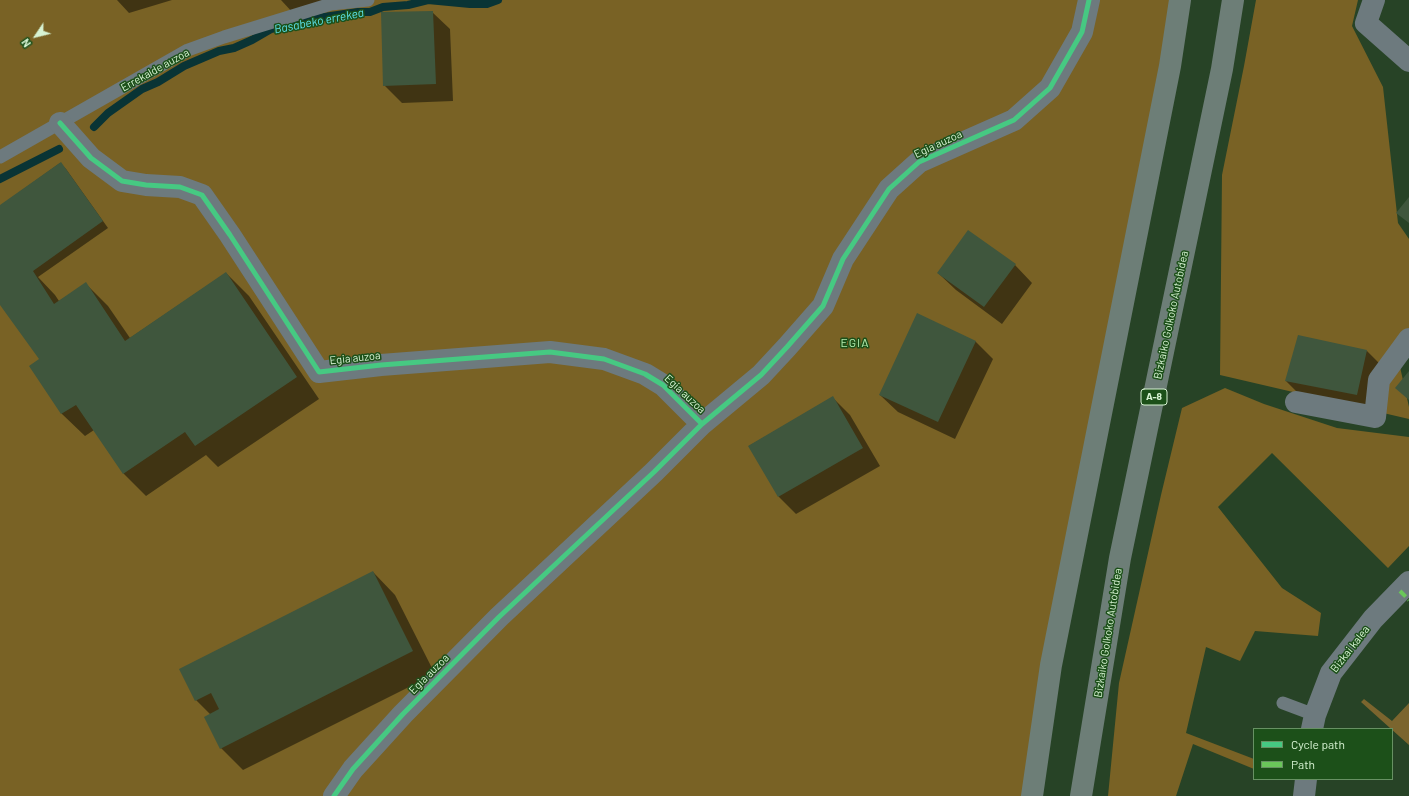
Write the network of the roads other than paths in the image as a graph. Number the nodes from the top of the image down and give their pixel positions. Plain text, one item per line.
1 (368, 0) edge
2 (1089, 0) edge
3 (1180, 0) edge
4 (1233, 0) edge
5 (1374, 0) edge
6 (1409, 61) edge
7 (60, 123) junction
8 (0, 157) edge
9 (1409, 339) edge
10 (1296, 402) dead end
11 (702, 424) junction
12 (1406, 591) edge
13 (1283, 703) dead end
14 (1314, 722) edge
15 (1306, 780) edge
16 (334, 796) edge
17 (1032, 796) edge
18 (1081, 796) edge
19 (1304, 796) edge

1 - 7 lane, Errekalde auzoa
2 - 11 street, Egia auzoa
3 - 17 highway
4 - 18 highway, Bizkaiko Golkoko Autobidea / A-8
5 - 6 street
7 - 8 lane, Errekalde auzoa
7 - 11 street, Egia auzoa
9 - 10 street
11 - 16 street, Egia auzoa
12 - 14 street, Bizkai kalea
13 - 14 lane
15 - 19 street

